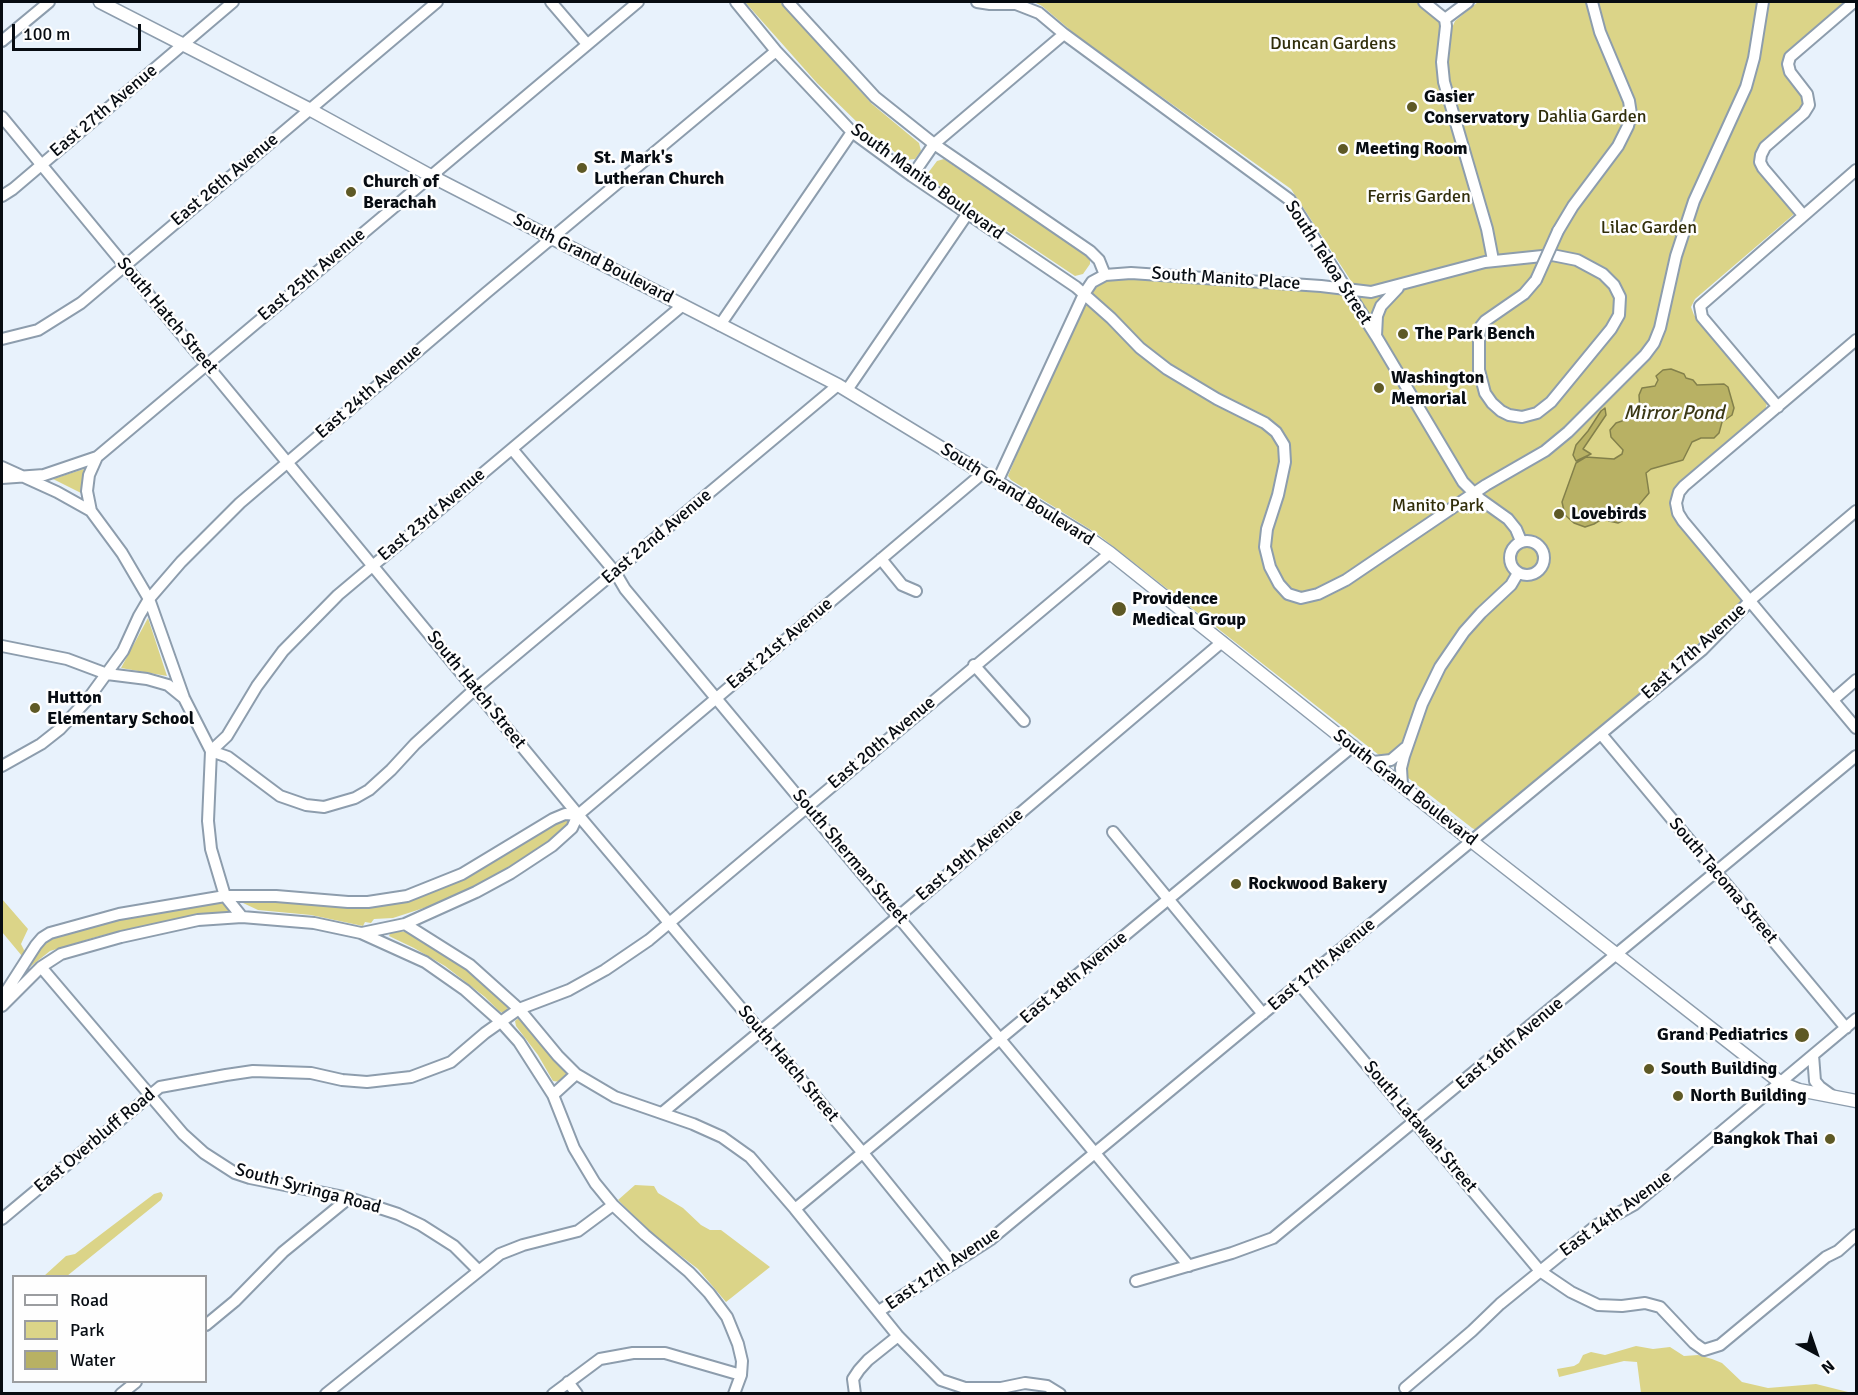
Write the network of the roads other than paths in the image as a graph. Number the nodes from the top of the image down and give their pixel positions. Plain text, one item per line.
1 (49, 2) edge
2 (100, 2) edge
3 (233, 2) edge
4 (437, 2) edge
5 (551, 2) edge
6 (638, 2) edge
7 (736, 2) edge
8 (788, 2) edge
9 (977, 2) edge
10 (1424, 2) edge
11 (1468, 2) edge
12 (1592, 2) edge
13 (1763, 2) edge
14 (1854, 2) edge
15 (1445, 19) junction
16 (1064, 34) junction
17 (2, 41) edge
18 (183, 44) junction
19 (587, 44) junction
20 (776, 51) junction
21 (309, 109) junction
22 (2, 117) edge
23 (852, 132) junction
24 (934, 144) junction
25 (41, 165) junction
26 (1857, 170) edge
27 (431, 176) junction
28 (912, 176) junction
29 (2, 196) edge
30 (968, 213) junction
31 (1803, 215) junction
32 (553, 237) junction
33 (1493, 260) junction
34 (124, 266) junction
35 (1105, 275) junction
36 (1402, 285) junction
37 (1347, 289) junction
38 (1084, 294) junction
39 (683, 305) junction
40 (720, 325) junction
41 (1376, 336) junction
42 (2, 339) edge
43 (1857, 340) edge
44 (207, 364) junction
45 (843, 388) junction
46 (1778, 407) junction
47 (512, 448) junction
48 (97, 457) junction
49 (288, 462) junction
50 (2, 467) edge
51 (983, 473) junction
52 (19, 477) junction
53 (2, 478) edge
54 (997, 482) junction
55 (1473, 494) junction
56 (1857, 510) edge
57 (91, 511) junction
58 (1521, 541) junction
59 (1110, 553) junction
60 (881, 559) junction
61 (373, 564) junction
62 (615, 572) junction
63 (1518, 573) junction
64 (916, 591) dead end
65 (149, 599) junction
66 (1750, 601) junction
67 (1222, 642) junction
68 (2, 646) edge
69 (974, 665) junction
70 (107, 674) junction
71 (1857, 680) edge
72 (475, 688) junction
73 (717, 697) junction
74 (184, 698) junction
75 (1833, 700) junction
76 (1024, 721) dead end
77 (1857, 728) edge
78 (1601, 734) junction
79 (1407, 745) junction
80 (1353, 746) junction
81 (211, 751) junction
82 (1857, 756) edge
83 (1373, 762) junction
84 (2, 766) edge
85 (1402, 785) junction
86 (807, 806) junction
87 (578, 815) junction
88 (1113, 832) dead end
89 (1472, 841) junction
90 (1716, 874) junction
91 (225, 896) junction
92 (1168, 900) junction
93 (898, 916) junction
94 (242, 917) junction
95 (668, 923) junction
96 (405, 924) junction
97 (361, 933) junction
98 (1619, 954) junction
99 (41, 967) junction
100 (1299, 984) junction
101 (2, 998) edge
102 (2, 1006) edge
103 (519, 1009) junction
104 (1263, 1014) junction
105 (1857, 1018) edge
106 (501, 1022) junction
107 (1846, 1028) junction
108 (759, 1030) junction
109 (1000, 1039) junction
110 (1813, 1055) junction
111 (576, 1074) junction
112 (1781, 1083) junction
113 (150, 1094) junction
114 (553, 1095) junction
115 (1834, 1097) junction
116 (1857, 1101) edge
117 (662, 1113) junction
118 (1416, 1122) junction
119 (1096, 1152) junction
120 (863, 1153) junction
121 (350, 1198) junction
122 (613, 1205) junction
123 (795, 1209) junction
124 (2, 1219) edge
125 (1857, 1235) edge
126 (952, 1263) junction
127 (1189, 1266) junction
128 (478, 1270) junction
129 (1540, 1271) junction
130 (1136, 1281) dead end
131 (879, 1311) junction
132 (207, 1324) edge
133 (898, 1336) junction
134 (741, 1375) junction
135 (568, 1382) junction
136 (135, 1383) edge
137 (1405, 1388) dead end
138 (999, 1391) edge
139 (121, 1394) edge
140 (326, 1394) edge
141 (553, 1394) edge
142 (577, 1394) edge
143 (734, 1394) edge
144 (855, 1394) edge
145 (1060, 1394) edge

1 - 17 street
2 - 18 main road, South Grand Boulevard
3 - 18 street, East 27th Avenue
4 - 21 street, East 26th Avenue
5 - 19 street
6 - 19 street, East 25th Avenue
7 - 20 street, South Manito Boulevard
8 - 24 street, South Manito Boulevard
9 - 16 street, South Tekoa Street
10 - 15 street
11 - 15 street
12 - 33 street, South Manito Place, bridge
13 - 55 street, South Manito Boulevard
14 - 31 street
15 - 33 street
16 - 24 street
16 - 37 street, South Tekoa Street
18 - 21 main road, South Grand Boulevard
18 - 25 street, East 27th Avenue
19 - 27 street, East 25th Avenue
20 - 23 street, South Manito Boulevard
20 - 32 street, East 24th Avenue
21 - 27 main road, South Grand Boulevard
21 - 34 street, East 26th Avenue
22 - 25 street, South Hatch Street
23 - 28 street, South Manito Boulevard
23 - 40 street
24 - 28 street
24 - 35 street, South Manito Boulevard
25 - 29 street, East 27th Avenue
25 - 34 street, South Hatch Street
26 - 31 street
27 - 32 main road, South Grand Boulevard
27 - 44 street, East 25th Avenue
28 - 30 street, South Manito Boulevard
30 - 38 street, South Manito Boulevard
30 - 45 street, East 22nd Avenue
31 - 46 street
32 - 39 main road, South Grand Boulevard
32 - 49 street, East 24th Avenue
33 - 36 street, South Manito Place
34 - 42 street, East 26th Avenue
34 - 44 street, South Hatch Street
35 - 37 street, South Manito Place
35 - 38 street
36 - 37 street, South Manito Place
36 - 41 street
37 - 41 street, South Tekoa Street
38 - 54 street
38 - 55 street, South Manito Boulevard
39 - 40 main road, South Grand Boulevard
39 - 47 street, East 23rd Avenue
40 - 45 main road, South Grand Boulevard
41 - 55 street, South Tekoa Street
43 - 46 street
44 - 48 street, East 25th Avenue
44 - 49 street, South Hatch Street
45 - 51 main road, South Grand Boulevard
45 - 62 street, East 22nd Avenue
46 - 66 street
47 - 61 street, East 23rd Avenue
47 - 62 street, South Sherman Street
48 - 52 street, East 25th Avenue
48 - 57 street
49 - 61 street, South Hatch Street
49 - 65 street, East 24th Avenue
50 - 52 street
51 - 54 main road, South Grand Boulevard
51 - 60 street, East 21st Avenue
52 - 53 street
52 - 57 street
54 - 59 main road, South Grand Boulevard
55 - 58 street, South Tekoa Street
56 - 66 street, East 17th Avenue
57 - 65 street
58 - 63 street
58 - 63 street
59 - 67 main road, South Grand Boulevard
59 - 69 street, East 20th Avenue
60 - 64 street
60 - 73 street, East 21st Avenue
61 - 72 street, South Hatch Street
61 - 81 street, East 23rd Avenue
62 - 72 street, East 22nd Avenue
62 - 73 street, South Sherman Street
63 - 79 street
65 - 70 street, East 24th Avenue
65 - 74 street
66 - 75 street
66 - 78 street, East 17th Avenue
67 - 80 main road, South Grand Boulevard
67 - 93 street, East 19th Avenue
68 - 70 street
69 - 76 street
69 - 86 street, East 20th Avenue
70 - 74 street
70 - 84 street, East 24th Avenue
71 - 75 street
72 - 81 street, East 22nd Avenue
72 - 87 street, South Hatch Street
73 - 86 street, South Sherman Street
73 - 87 street, East 21st Avenue
74 - 81 street
75 - 77 street
78 - 89 street, East 17th Avenue
78 - 90 street, South Tacoma Street
79 - 83 street
79 - 85 street
80 - 83 main road, South Grand Boulevard
80 - 92 street, East 18th Avenue
81 - 91 street
82 - 90 street, East 16th Avenue
83 - 85 main road, South Grand Boulevard
85 - 89 main road, South Grand Boulevard
86 - 93 street, South Sherman Street
86 - 95 street, East 20th Avenue
87 - 91 street
87 - 95 street, South Hatch Street
87 - 96 street, East 21st Avenue
88 - 92 street
89 - 98 main road, South Grand Boulevard
89 - 100 street, East 17th Avenue
90 - 98 street, East 16th Avenue
90 - 107 street, South Tacoma Street
91 - 94 street
91 - 101 street
92 - 104 street
92 - 109 street, East 18th Avenue
93 - 108 street, East 19th Avenue
93 - 109 street, South Sherman Street
94 - 97 street
94 - 99 street
95 - 103 street, East 20th Avenue
95 - 108 street, South Hatch Street
96 - 97 street, East 21st Avenue
96 - 103 street
97 - 106 street
98 - 112 main road, South Grand Boulevard
98 - 118 street, East 16th Avenue
99 - 102 street
99 - 113 street, South Syringa Road
100 - 104 street, East 17th Avenue
100 - 118 street, South Latawah Street
103 - 106 street, East 20th Avenue
103 - 111 street
104 - 119 street, East 17th Avenue
105 - 107 street, East 14th Avenue
106 - 113 street, East Overbluff Road
106 - 114 street
107 - 110 street, East 14th Avenue
108 - 117 street, East 19th Avenue
108 - 120 street, South Hatch Street
109 - 119 street, South Sherman Street
109 - 120 street, East 18th Avenue
110 - 112 street, East 14th Avenue
110 - 115 street
111 - 114 street
111 - 117 street
112 - 115 main road, South Grand Boulevard
112 - 129 street, East 14th Avenue
113 - 121 street, South Syringa Road
113 - 124 street, East Overbluff Road
114 - 122 street
115 - 116 main road, South Grand Boulevard
117 - 123 street
118 - 127 street, East 16th Avenue
118 - 129 street, South Latawah Street
119 - 126 street, East 17th Avenue
119 - 127 street, South Sherman Street
120 - 123 street, East 18th Avenue
120 - 126 street, South Hatch Street
121 - 128 street, South Syringa Road
121 - 132 street
122 - 128 street
122 - 134 street
123 - 131 street
125 - 129 street, South Latawah Street
126 - 131 street, East 17th Avenue
127 - 130 street, East 16th Avenue
128 - 140 street
129 - 137 street, East 14th Avenue
131 - 133 street
133 - 138 street
133 - 144 street
134 - 135 street
134 - 143 street
135 - 141 street
135 - 142 street
136 - 139 street
138 - 145 street

